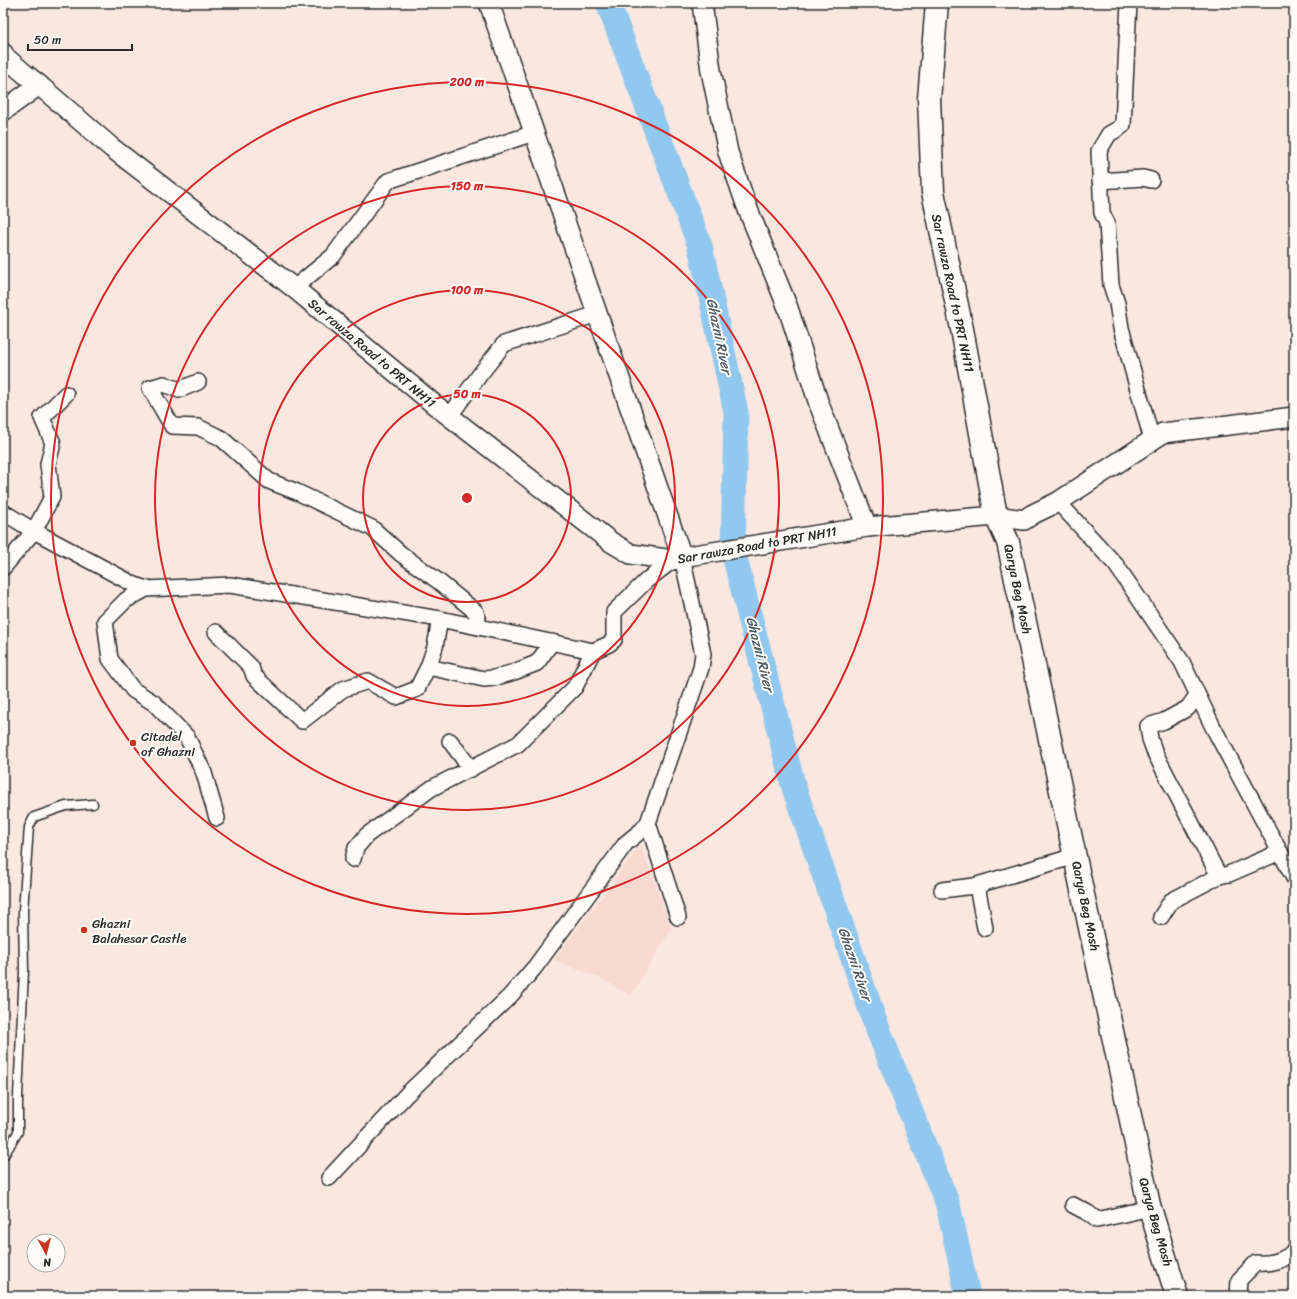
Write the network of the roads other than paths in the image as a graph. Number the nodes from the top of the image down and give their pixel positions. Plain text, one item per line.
1 (489, 3) edge
2 (702, 3) edge
3 (937, 3) edge
4 (1129, 3) edge
5 (3, 53) edge
6 (39, 84) junction
7 (5, 108) edge
8 (534, 133) junction
9 (1151, 180) dead end
10 (1100, 181) junction
11 (294, 288) junction
12 (597, 314) junction
13 (198, 382) dead end
14 (66, 394) dead end
15 (449, 417) junction
16 (1294, 417) edge
17 (1152, 440) junction
18 (1058, 502) junction
19 (3, 512) edge
20 (996, 516) junction
21 (867, 527) junction
22 (34, 531) junction
23 (684, 558) junction
24 (3, 568) edge
25 (146, 588) junction
26 (440, 619) junction
27 (479, 627) junction
28 (216, 632) dead end
29 (552, 642) junction
30 (593, 651) junction
31 (428, 667) junction
32 (1197, 695) junction
33 (450, 741) dead end
34 (471, 769) junction
35 (93, 804) dead end
36 (217, 818) dead end
37 (648, 823) junction
38 (1280, 852) junction
39 (1075, 856) junction
40 (353, 859) dead end
41 (1219, 876) junction
42 (1294, 878) edge
43 (977, 886) junction
44 (942, 890) dead end
45 (678, 917) dead end
46 (1161, 918) dead end
47 (985, 928) dead end
48 (3, 1157) edge
49 (329, 1178) dead end
50 (1073, 1205) dead end
51 (1149, 1205) junction
52 (1294, 1251) edge
53 (1178, 1296) edge
54 (1238, 1296) edge

1 - 8 street
2 - 21 street
3 - 20 main road, Sar rawza Road to PRT NH11
4 - 10 street
5 - 6 street, Sar rawza Road to PRT NH11
6 - 7 street
6 - 11 street, Sar rawza Road to PRT NH11
8 - 11 street
8 - 12 street
9 - 10 street
10 - 17 street
11 - 15 street, Sar rawza Road to PRT NH11
12 - 15 street
12 - 23 street
13 - 27 street
14 - 22 street
15 - 23 street, Sar rawza Road to PRT NH11
16 - 17 street
17 - 18 street
18 - 20 street
18 - 32 street
19 - 22 street
20 - 21 street, Sar rawza Road to PRT NH11
20 - 39 main road, Qarya Beg Mosh
21 - 23 street, Sar rawza Road to PRT NH11
22 - 24 street
22 - 25 street
23 - 30 street
23 - 37 street
25 - 26 street
25 - 36 street
26 - 27 street
26 - 31 street
27 - 29 street
28 - 31 street
29 - 30 street
29 - 31 street
30 - 34 street
32 - 38 street
32 - 41 street
33 - 34 street
34 - 40 street
35 - 48 lane
37 - 45 street
37 - 49 street
38 - 41 street
38 - 42 street
39 - 43 street
39 - 51 main road, Qarya Beg Mosh
41 - 46 street
43 - 44 street
43 - 47 street
50 - 51 street
51 - 53 main road, Qarya Beg Mosh
52 - 54 street

